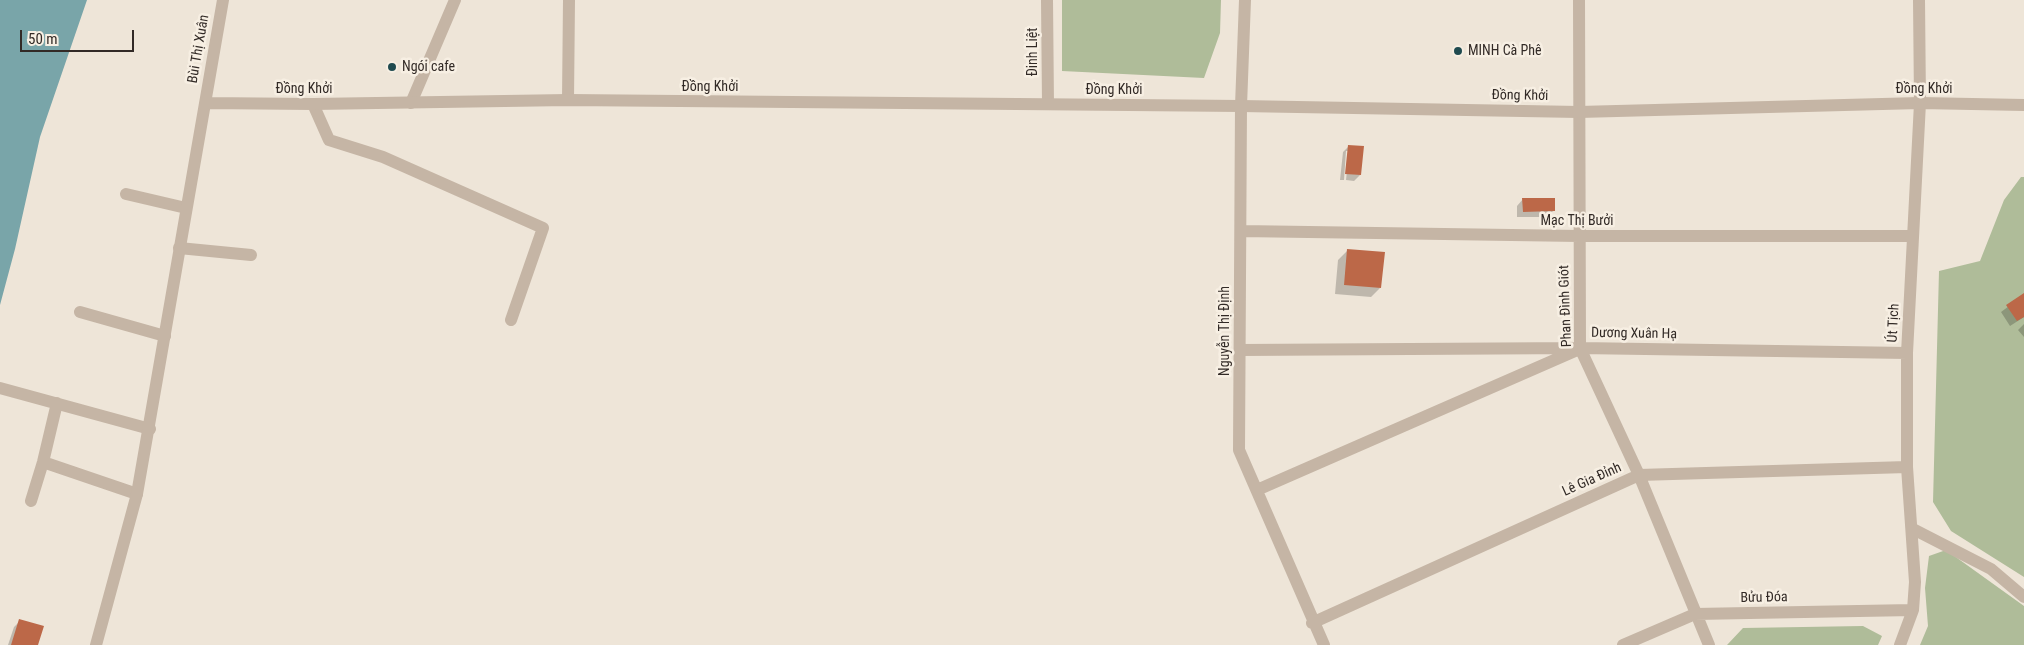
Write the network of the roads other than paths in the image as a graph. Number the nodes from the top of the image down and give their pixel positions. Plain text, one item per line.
1 (223, 0) edge
2 (455, 0) edge
3 (569, 0) edge
4 (1048, 0) edge
5 (1244, 0) edge
6 (1578, 0) edge
7 (1919, 0) edge
8 (568, 100) junction
9 (205, 103) junction
10 (411, 103) junction
11 (1920, 103) junction
12 (313, 104) junction
13 (1048, 104) junction
14 (2024, 105) edge
15 (1241, 106) junction
16 (1579, 112) junction
17 (126, 194) dead end
18 (186, 208) junction
19 (1241, 231) junction
20 (1580, 236) junction
21 (1913, 236) junction
22 (179, 248) junction
23 (251, 255) dead end
24 (80, 312) dead end
25 (511, 320) dead end
26 (165, 336) junction
27 (1580, 348) junction
28 (1240, 350) junction
29 (1907, 353) junction
30 (0, 388) edge
31 (57, 403) junction
32 (150, 429) junction
33 (43, 462) junction
34 (1907, 467) junction
35 (1639, 475) junction
36 (1257, 490) junction
37 (137, 494) junction
38 (31, 501) dead end
39 (1912, 530) junction
40 (2024, 597) edge
41 (1912, 610) junction
42 (1695, 614) junction
43 (1312, 623) junction
44 (96, 645) edge
45 (1324, 645) edge
46 (1623, 645) edge
47 (1709, 645) edge
48 (1900, 645) edge

1 - 9 street, Bùi Thị Xuân
2 - 10 street
3 - 8 street
4 - 13 street, Đinh Liệt
5 - 15 street, Nguyễn Thị Định
6 - 16 street, Phan Đình Giót
7 - 11 street, Út Tịch
8 - 10 street, Đồng Khởi
8 - 13 street, Đồng Khởi
9 - 12 street, Đồng Khởi
9 - 18 street, Bùi Thị Xuân
10 - 12 street, Đồng Khởi
11 - 14 street, Đồng Khởi
11 - 16 street, Đồng Khởi
11 - 21 street, Út Tịch
12 - 25 street
13 - 15 street, Đồng Khởi
15 - 16 street, Đồng Khởi
15 - 19 street, Nguyễn Thị Định
16 - 20 street, Phan Đình Giót
17 - 18 street
18 - 22 street, Bùi Thị Xuân
19 - 20 street, Mạc Thị Bưởi
19 - 28 street, Nguyễn Thị Định
20 - 21 street, Mạc Thị Bưởi
20 - 27 street, Phan Đình Giót
21 - 29 street, Út Tịch
22 - 23 street
22 - 26 street, Bùi Thị Xuân
24 - 26 street
26 - 32 street, Bùi Thị Xuân
27 - 28 street, Dương Xuân Hạ
27 - 29 street, Dương Xuân Hạ
27 - 35 street, Phan Đình Giót
27 - 36 street
28 - 36 street, Nguyễn Thị Định
29 - 34 street, Út Tịch
30 - 31 street
31 - 32 street
31 - 33 street
32 - 37 street, Bùi Thị Xuân
33 - 37 street
33 - 38 street
34 - 35 street, Lê Gia Đỉnh
34 - 39 street, Út Tịch
35 - 42 street, Phan Đình Giót
35 - 43 street, Lê Gia Đỉnh
36 - 43 street, Nguyễn Thị Định
37 - 44 street, Bùi Thị Xuân
39 - 40 street
39 - 41 street, Út Tịch
41 - 42 street, Bửu Đóa
41 - 48 street, Út Tịch
42 - 46 street, Bửu Đóa
42 - 47 street, Phan Đình Giót
43 - 45 street, Nguyễn Thị Định

